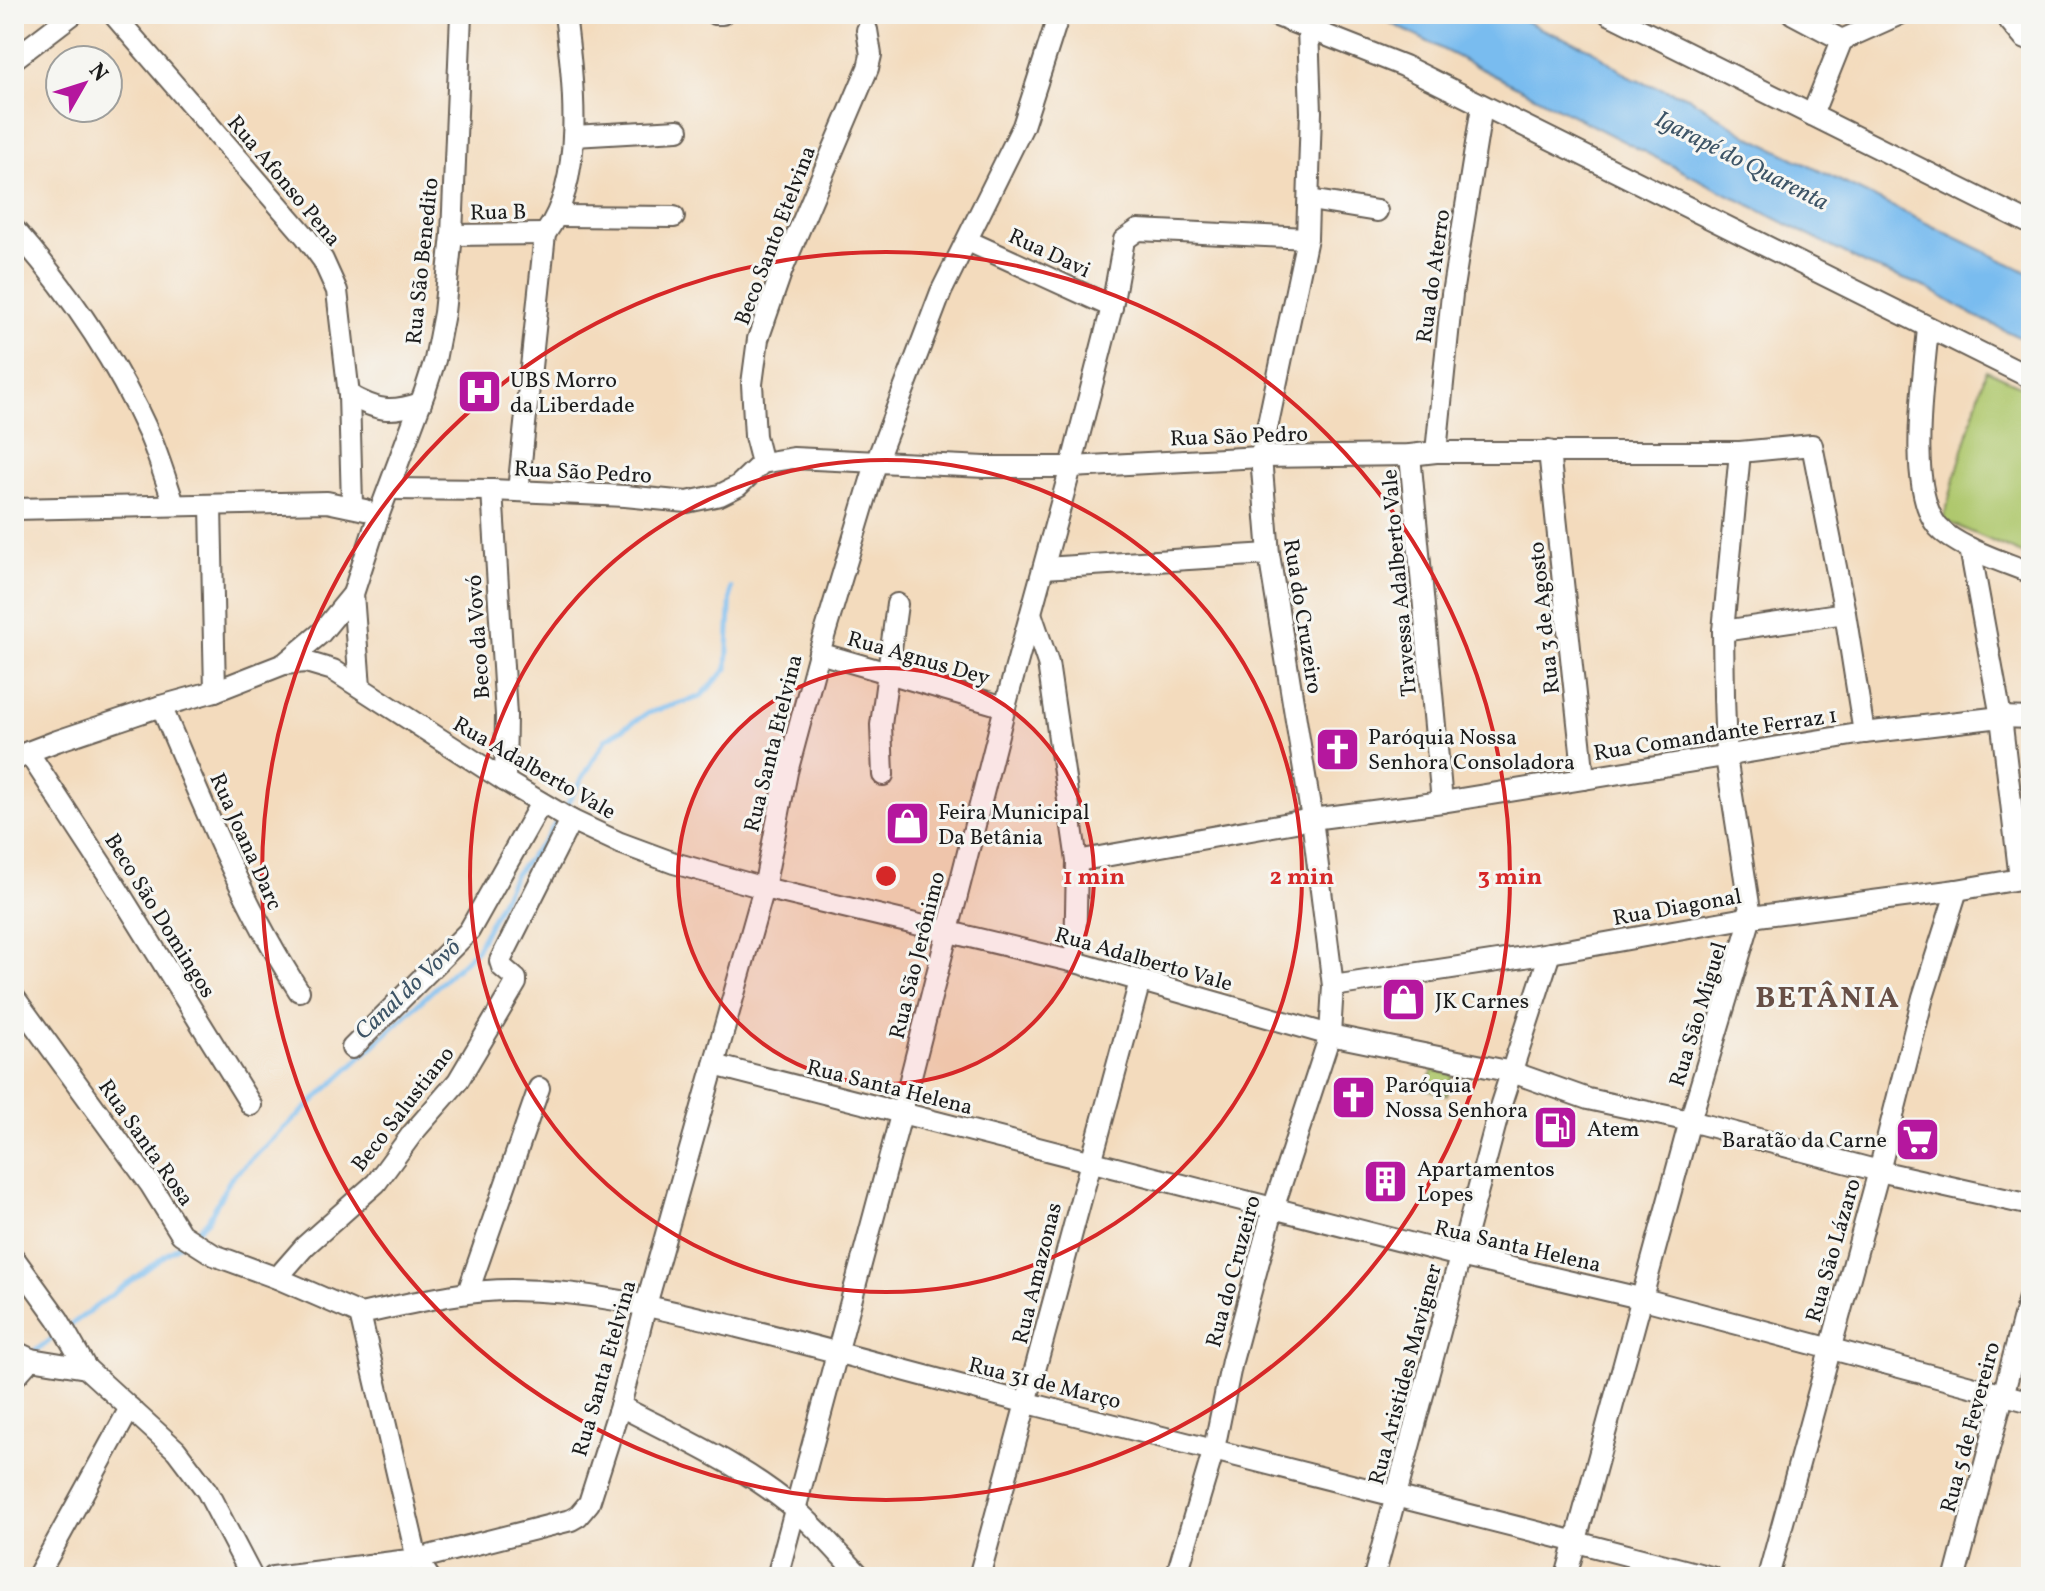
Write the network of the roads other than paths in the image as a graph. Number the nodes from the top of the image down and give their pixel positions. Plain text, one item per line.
1 (73, 14) edge
2 (113, 14) edge
3 (461, 14) edge
4 (565, 14) edge
5 (715, 14) edge
6 (722, 14) edge
7 (1059, 14) edge
8 (1272, 14) edge
9 (1609, 14) edge
10 (1793, 14) edge
11 (1900, 14) edge
12 (2004, 14) edge
13 (1308, 28) junction
14 (867, 30) dead end
15 (1842, 40) junction
16 (2031, 41) edge
17 (14, 59) edge
18 (1482, 106) junction
19 (1812, 115) junction
20 (678, 130) dead end
21 (574, 136) junction
22 (1310, 200) junction
23 (1377, 211) dead end
24 (558, 216) junction
25 (674, 217) dead end
26 (2031, 224) edge
27 (14, 229) edge
28 (545, 234) junction
29 (452, 235) junction
30 (1307, 238) junction
31 (968, 241) junction
32 (1112, 307) junction
33 (1928, 328) junction
34 (2031, 378) edge
35 (349, 395) junction
36 (421, 403) junction
37 (1549, 451) junction
38 (1436, 452) junction
39 (1740, 452) junction
40 (1410, 455) junction
41 (1261, 457) junction
42 (877, 460) junction
43 (762, 463) junction
44 (1071, 467) junction
45 (389, 489) junction
46 (492, 490) junction
47 (518, 491) junction
48 (174, 504) junction
49 (352, 505) junction
50 (211, 506) junction
51 (14, 509) edge
52 (379, 514) junction
53 (1970, 548) junction
54 (1269, 554) junction
55 (1044, 568) junction
56 (2031, 573) edge
57 (353, 594) junction
58 (897, 604) dead end
59 (1845, 613) junction
60 (1032, 616) junction
61 (1723, 631) junction
62 (819, 653) junction
63 (284, 664) junction
64 (887, 673) junction
65 (360, 687) junction
66 (215, 691) junction
67 (161, 706) junction
68 (1005, 707) junction
69 (2001, 717) junction
70 (2031, 718) edge
71 (1864, 733) junction
72 (21, 757) edge
73 (1726, 757) junction
74 (883, 775) dead end
75 (1584, 779) junction
76 (505, 781) junction
77 (1442, 802) junction
78 (558, 813) junction
79 (1312, 819) junction
80 (1077, 861) junction
81 (2026, 878) edge
82 (764, 888) junction
83 (1957, 890) junction
84 (1751, 917) junction
85 (947, 930) junction
86 (1550, 953) junction
87 (1075, 962) junction
88 (1140, 981) junction
89 (1333, 986) junction
90 (299, 991) dead end
91 (14, 997) edge
92 (1330, 1035) junction
93 (352, 1048) dead end
94 (714, 1065) junction
95 (1512, 1072) junction
96 (539, 1088) dead end
97 (251, 1105) dead end
98 (901, 1115) junction
99 (1690, 1121) junction
100 (1090, 1160) junction
101 (1879, 1171) junction
102 (2031, 1205) edge
103 (1273, 1209) junction
104 (1460, 1256) junction
105 (14, 1258) edge
106 (277, 1278) junction
107 (2031, 1290) edge
108 (468, 1292) junction
109 (1640, 1298) junction
110 (646, 1305) junction
111 (360, 1314) junction
112 (1828, 1349) junction
113 (838, 1352) junction
114 (24, 1356) edge
115 (86, 1368) junction
116 (14, 1378) edge
117 (2002, 1394) junction
118 (2031, 1402) edge
119 (1028, 1403) junction
120 (620, 1406) junction
121 (130, 1408) junction
122 (1214, 1449) junction
123 (1396, 1495) junction
124 (797, 1511) junction
125 (1576, 1541) junction
126 (417, 1559) junction
127 (37, 1577) edge
128 (252, 1577) edge
129 (273, 1577) edge
130 (429, 1577) edge
131 (777, 1577) edge
132 (861, 1577) edge
133 (979, 1577) edge
134 (1176, 1577) edge
135 (1374, 1577) edge
136 (1566, 1577) edge
137 (1711, 1577) edge
138 (1768, 1577) edge
139 (1955, 1577) edge

1 - 17 street
2 - 35 street, Rua Afonso Pena
3 - 29 street, Rua São Benedito
4 - 21 street
5 - 6 street
7 - 31 street, Rua Santa Etelvina
8 - 13 street
9 - 19 street
10 - 15 street
11 - 15 street
12 - 16 street
13 - 18 street
13 - 22 street, Rua do Cruzeiro
14 - 43 street, Beco Santo Etelvina
15 - 19 street
18 - 33 street
18 - 38 street, Rua do Aterro
19 - 26 street
20 - 21 street
21 - 24 street
22 - 23 street
22 - 30 street, Rua do Cruzeiro
24 - 25 street
24 - 28 street
27 - 48 street
28 - 29 street, Rua B
28 - 47 street
29 - 36 street, Rua São Benedito
30 - 32 street, Rua São Jerônimo
30 - 41 street, Rua do Cruzeiro
31 - 32 street, Rua Davi
31 - 42 street, Rua Santa Etelvina
32 - 44 street, Rua São Jerônimo
33 - 34 street
33 - 53 street
35 - 36 street
35 - 49 street, Rua Afonso Pena
36 - 45 street, Rua São Benedito
37 - 38 street, Rua São Pedro
37 - 39 street, Rua São Pedro
37 - 75 street, Rua 3 de Agosto
38 - 40 street, Rua São Pedro
39 - 59 street, Rua São Pedro
39 - 61 street, Rua São Miguel
40 - 41 street, Rua São Pedro
40 - 77 street, Travessa Adalberto Vale
41 - 44 street, Rua São Pedro
41 - 54 street, Rua do Cruzeiro
42 - 43 street, Rua São Pedro
42 - 44 street, Rua São Pedro
42 - 62 street, Rua Santa Etelvina
43 - 47 street, Rua São Pedro
44 - 55 street, Rua São Jerônimo
45 - 46 street, Rua São Pedro
45 - 52 street, Rua São Benedito
46 - 47 street, Rua São Pedro
46 - 76 street, Beco da Vovó
48 - 50 street
48 - 51 street
49 - 50 street
49 - 52 street
50 - 66 street
52 - 57 street, Rua São Benedito
53 - 56 street
53 - 69 street
54 - 55 street
54 - 79 street, Rua do Cruzeiro
55 - 60 street, Rua São Jerônimo
57 - 63 street, Rua São Benedito
57 - 65 street, Rua São Benedito
58 - 64 street
59 - 61 street
59 - 71 street, Rua São Pedro
60 - 68 street, Rua São Jerônimo
60 - 80 street
61 - 73 street, Rua São Miguel
62 - 64 street, Rua Agnus Dey
62 - 82 street, Rua Santa Etelvina
63 - 65 street, Rua Adalberto Vale
63 - 66 street, Rua São Benedito
64 - 68 street, Rua Agnus Dey
64 - 74 street
65 - 76 street, Rua Adalberto Vale
66 - 67 street, Rua São Benedito
67 - 72 street, Rua São Benedito
67 - 90 street, Rua Joana Darc
68 - 85 street, Rua São Jerônimo
69 - 70 street, Rua Comandante Ferraz 1
69 - 71 street, Rua Comandante Ferraz 1
69 - 81 street
71 - 73 street, Rua Comandante Ferraz 1
72 - 97 street, Beco São Domingos
73 - 75 street, Rua Comandante Ferraz 1
73 - 84 street, Rua São Miguel
75 - 77 street, Rua Comandante Ferraz 1
76 - 78 street, Rua Adalberto Vale
77 - 79 street, Rua Comandante Ferraz 1
78 - 82 street, Rua Adalberto Vale
78 - 93 street
78 - 106 street, Beco Salustiano
79 - 80 street, Rua Comandante Ferraz 1
79 - 89 street, Rua do Cruzeiro
80 - 87 street
81 - 83 street, Rua Diagonal
82 - 85 street, Rua Adalberto Vale
82 - 94 street, Rua Santa Etelvina
83 - 84 street, Rua Diagonal
83 - 101 street, Rua São Lázaro
84 - 86 street, Rua Diagonal
84 - 99 street, Rua São Miguel
85 - 87 street, Rua Adalberto Vale
85 - 98 street, Rua São Jerônimo
86 - 89 street, Rua Diagonal
86 - 95 street, Rua Aristides Mavigner
87 - 88 street, Rua Adalberto Vale
88 - 92 street, Rua Adalberto Vale
88 - 100 street, Rua Amazonas
89 - 92 street, Rua do Cruzeiro
91 - 106 street, Rua Santa Rosa
92 - 95 street, Rua Adalberto Vale
92 - 103 street, Rua do Cruzeiro
94 - 98 street, Rua Santa Helena
94 - 110 street, Rua Santa Etelvina
95 - 99 street, Rua Adalberto Vale
95 - 104 street, Rua Aristides Mavigner
96 - 108 street
98 - 100 street, Rua Santa Helena
98 - 113 street, Rua São Jerônimo
99 - 101 street, Rua Adalberto Vale
99 - 109 street, Rua São Miguel
100 - 103 street, Rua Santa Helena
100 - 119 street, Rua Amazonas
101 - 102 street, Rua Adalberto Vale
101 - 112 street, Rua São Lázaro
103 - 104 street, Rua Santa Helena
103 - 122 street, Rua do Cruzeiro
104 - 109 street, Rua Santa Helena
104 - 123 street, Rua Aristides Mavigner
105 - 115 street
106 - 111 street, Rua Santa Rosa
107 - 117 street, Rua 5 de Fevereiro
108 - 110 street, Rua 31 de Março
108 - 111 street, Rua 31 de Março
109 - 112 street, Rua Santa Helena
109 - 125 street, Rua São Miguel
110 - 113 street, Rua 31 de Março
110 - 120 street, Rua Santa Etelvina
111 - 126 street
112 - 117 street, Rua Santa Helena
112 - 138 street, Rua São Lázaro
113 - 119 street, Rua 31 de Março
113 - 124 street, Rua São Jerônimo
114 - 115 street
114 - 116 street
115 - 121 street
117 - 118 street, Rua Santa Helena
117 - 139 street, Rua 5 de Fevereiro
119 - 122 street, Rua 31 de Março
119 - 133 street, Rua Amazonas
120 - 124 street
120 - 126 street, Rua Santa Etelvina
121 - 127 street
121 - 128 street
122 - 123 street, Rua 31 de Março
122 - 134 street, Rua do Cruzeiro
123 - 125 street, Rua 31 de Março
123 - 135 street, Rua Aristides Mavigner
124 - 131 street, Rua São Jerônimo
124 - 132 street
125 - 136 street, Rua São Miguel
125 - 137 street, Rua 31 de Março
126 - 129 street
126 - 130 street

